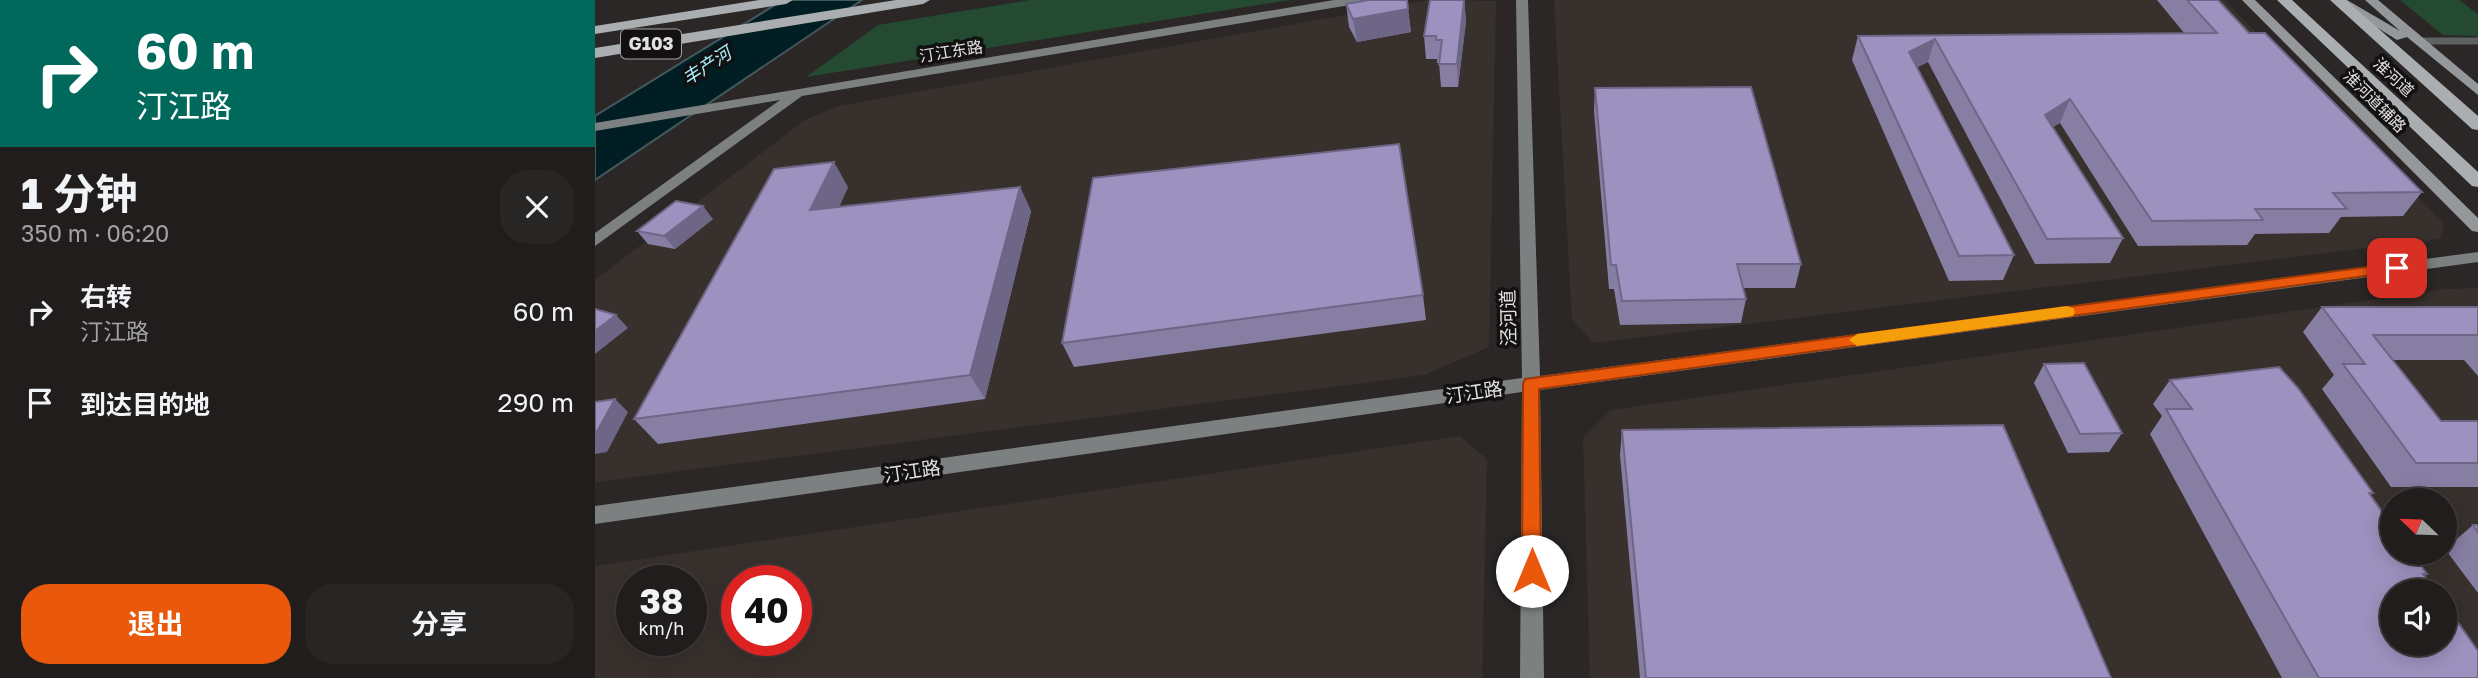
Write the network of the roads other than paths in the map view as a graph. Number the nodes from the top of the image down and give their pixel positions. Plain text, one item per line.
1 (786, 0) edge
2 (923, 0) edge
3 (1356, 0) edge
4 (1522, 0) edge
5 (2248, 0) edge
6 (2284, 0) edge
7 (2338, 0) edge
8 (2371, 0) edge
9 (595, 30) edge
10 (2419, 41) junction
11 (2478, 41) edge
12 (595, 53) edge
13 (2443, 63) junction
14 (2478, 91) edge
15 (798, 93) junction
16 (2478, 125) edge
17 (595, 127) edge
18 (2478, 182) edge
19 (2478, 227) edge
20 (595, 240) edge
21 (2478, 257) edge
22 (1531, 384) junction
23 (595, 515) edge
24 (1532, 678) edge

1 - 9 highway, G103
2 - 12 highway, G103
3 - 15 street, 汀江东路
4 - 22 street, 泾河道
5 - 19 main road, 淮河道辅路
6 - 18 highway, 淮河道
7 - 13 main road
7 - 16 highway, 淮河道
8 - 10 main road
10 - 11 lane
10 - 13 main road
13 - 14 main road
15 - 17 street
15 - 20 street, 汀江东路
21 - 22 street, 汀江路
22 - 23 street, 汀江路
22 - 24 street, 泾河道

